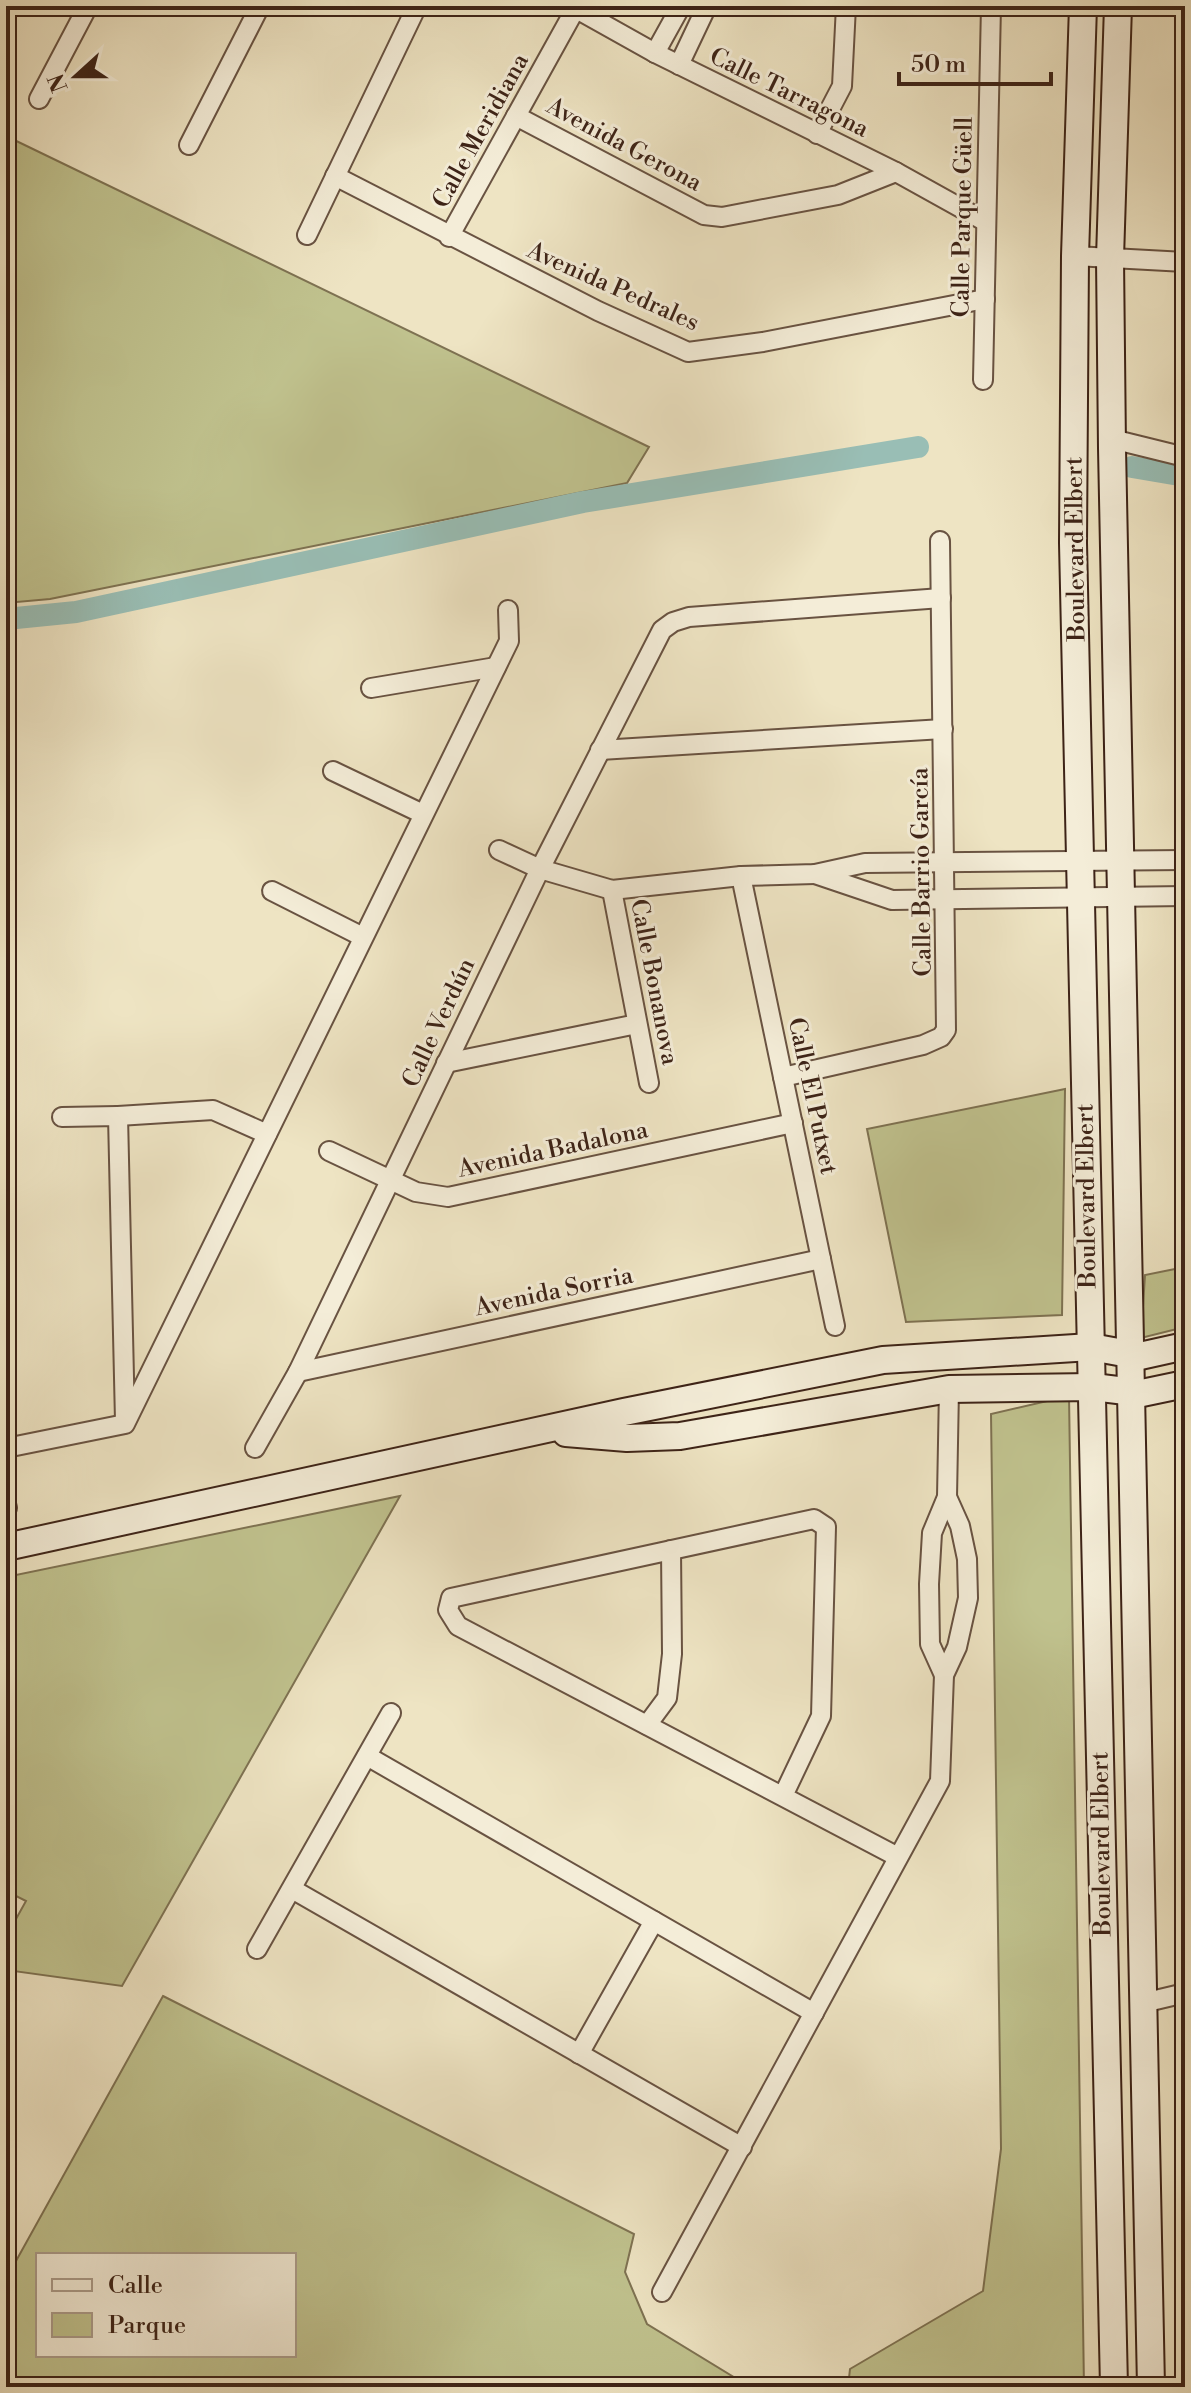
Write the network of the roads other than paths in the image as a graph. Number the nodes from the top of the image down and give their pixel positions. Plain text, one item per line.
1 (88, 6) edge
2 (260, 6) edge
3 (417, 6) edge
4 (681, 6) edge
5 (707, 6) edge
6 (846, 6) edge
7 (991, 6) edge
8 (1083, 6) edge
9 (1118, 6) edge
10 (575, 7) edge
11 (655, 53) junction
12 (679, 65) junction
13 (39, 99) dead end
14 (516, 116) junction
15 (817, 134) junction
16 (189, 145) dead end
17 (896, 172) junction
18 (335, 176) junction
19 (986, 222) junction
20 (307, 235) dead end
21 (449, 237) junction
22 (1075, 256) junction
23 (1110, 258) junction
24 (1185, 262) edge
25 (985, 299) junction
26 (983, 380) dead end
27 (1112, 439) junction
28 (1185, 457) edge
29 (940, 541) dead end
30 (941, 598) junction
31 (508, 610) dead end
32 (496, 667) junction
33 (371, 688) dead end
34 (943, 729) junction
35 (600, 750) junction
36 (333, 771) dead end
37 (423, 814) junction
38 (499, 850) dead end
39 (1121, 860) junction
40 (1185, 860) edge
41 (1083, 861) junction
42 (946, 862) junction
43 (540, 869) junction
44 (815, 874) junction
45 (741, 876) junction
46 (612, 890) junction
47 (272, 891) dead end
48 (1185, 896) edge
49 (1083, 897) junction
50 (1122, 897) junction
51 (946, 899) junction
52 (363, 937) junction
53 (637, 1024) junction
54 (446, 1063) junction
55 (783, 1077) junction
56 (649, 1083) dead end
57 (118, 1116) junction
58 (62, 1117) dead end
59 (793, 1123) junction
60 (267, 1134) junction
61 (329, 1151) dead end
62 (392, 1180) junction
63 (821, 1259) junction
64 (835, 1326) dead end
65 (1185, 1346) edge
66 (1091, 1347) junction
67 (1130, 1354) junction
68 (298, 1372) junction
69 (1185, 1384) edge
70 (1093, 1387) junction
71 (949, 1389) junction
72 (1130, 1392) junction
73 (624, 1412) junction
74 (125, 1424) junction
75 (545, 1432) junction
76 (627, 1438) junction
77 (6, 1448) edge
78 (255, 1448) dead end
79 (947, 1497) junction
80 (6, 1547) edge
81 (671, 1550) junction
82 (944, 1675) junction
83 (391, 1713) dead end
84 (647, 1725) junction
85 (367, 1756) junction
86 (783, 1796) junction
87 (898, 1857) junction
88 (292, 1889) junction
89 (654, 1921) junction
90 (257, 1949) dead end
91 (1185, 1993) edge
92 (1105, 2002) junction
93 (1143, 2003) junction
94 (814, 2013) junction
95 (579, 2054) junction
96 (742, 2147) junction
97 (662, 2292) dead end
98 (1114, 2387) edge
99 (1151, 2387) edge

1 - 13 street
2 - 16 street
3 - 18 street
4 - 11 street
5 - 12 street
6 - 15 street
7 - 19 street, Calle Parque Güell
8 - 22 street, Boulevard Elbert
9 - 23 street, Boulevard Elbert
10 - 11 street, Calle Tarragona
10 - 14 street, Calle Meridiana
11 - 12 street, Calle Tarragona
12 - 15 street, Calle Tarragona
14 - 17 street, Avenida Gerona
14 - 21 street, Calle Meridiana
15 - 17 street, Calle Tarragona
17 - 19 street, Calle Tarragona
18 - 20 street
18 - 21 street, Avenida Pedrales
19 - 25 street, Calle Parque Güell
21 - 25 street, Avenida Pedrales
22 - 23 street
22 - 41 street, Boulevard Elbert
23 - 24 street
23 - 27 street, Boulevard Elbert
25 - 26 street, Calle Parque Güell
27 - 28 street
27 - 39 street, Boulevard Elbert
29 - 30 street, Calle Barrio García
30 - 34 street, Calle Barrio García
30 - 35 street, Calle Verdún
31 - 32 street
32 - 33 street
32 - 37 street
34 - 35 street
34 - 42 street, Calle Barrio García
35 - 43 street, Calle Verdún
36 - 37 street
37 - 52 street
38 - 43 street
39 - 40 street
39 - 41 street
39 - 50 street, Boulevard Elbert
41 - 42 street
41 - 49 street, Boulevard Elbert
42 - 44 street
42 - 51 street, Calle Barrio García
43 - 46 street
43 - 54 street, Calle Verdún
44 - 45 street
44 - 51 street
45 - 46 street
45 - 55 street, Calle El Putxet
46 - 53 street, Calle Bonanova
47 - 52 street
48 - 50 street
49 - 50 street
49 - 51 street
49 - 66 street, Boulevard Elbert
50 - 67 street, Boulevard Elbert
51 - 55 street, Calle Barrio García
52 - 60 street
53 - 54 street
53 - 56 street, Calle Bonanova
54 - 62 street, Calle Verdún
55 - 59 street, Calle El Putxet
57 - 58 street
57 - 60 street
57 - 74 street
59 - 62 street, Avenida Badalona
59 - 63 street, Calle El Putxet
60 - 74 street
61 - 62 street, Avenida Badalona
62 - 68 street, Calle Verdún
63 - 64 street, Calle El Putxet
63 - 68 street, Avenida Sorria
65 - 67 street
66 - 67 street
66 - 70 street, Boulevard Elbert
66 - 73 street
67 - 72 street, Boulevard Elbert
68 - 78 street, Calle Verdún
69 - 72 street
70 - 71 street
70 - 72 street
70 - 92 street, Boulevard Elbert
71 - 76 street
71 - 79 street
72 - 93 street, Boulevard Elbert
73 - 75 street
73 - 76 street
74 - 77 street
75 - 76 street
75 - 80 street
79 - 82 street
79 - 82 street
81 - 84 street
81 - 84 street
81 - 86 street
82 - 87 street
83 - 85 street
84 - 86 street
85 - 88 street
85 - 89 street
86 - 87 street
87 - 94 street
88 - 90 street
88 - 95 street
89 - 94 street
89 - 95 street
91 - 93 street
92 - 93 street
92 - 98 street, Boulevard Elbert
93 - 99 street, Boulevard Elbert
94 - 96 street
95 - 96 street
96 - 97 street

